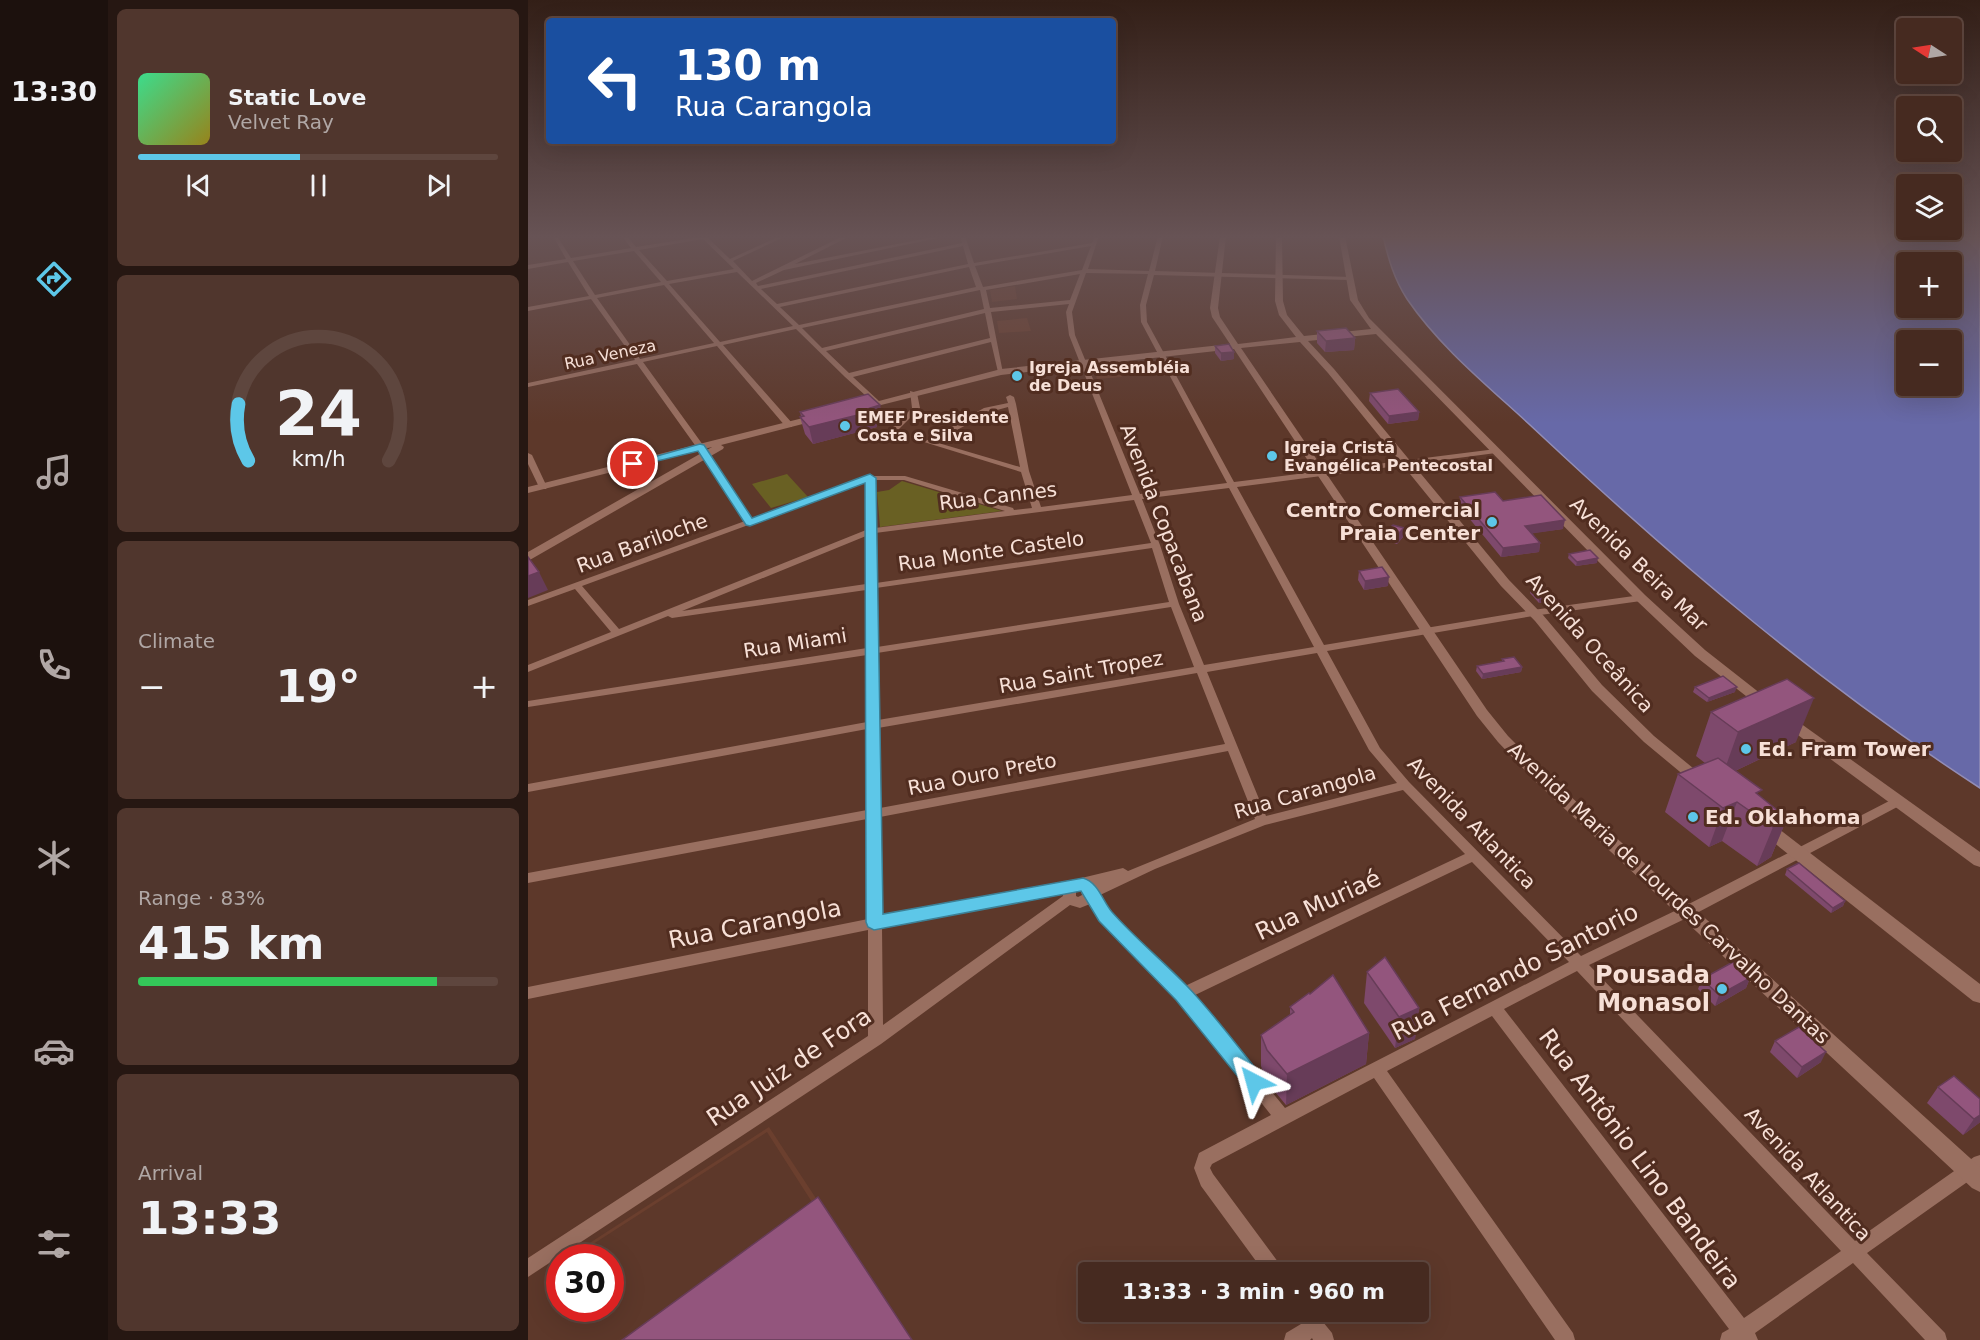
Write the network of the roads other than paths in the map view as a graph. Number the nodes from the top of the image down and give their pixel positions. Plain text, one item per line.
1 (585, 299) edge
2 (594, 299) edge
3 (679, 299) edge
4 (768, 299) edge
5 (811, 299) edge
6 (935, 299) edge
7 (985, 299) edge
8 (1073, 299) edge
9 (1145, 299) edge
10 (1215, 299) edge
11 (1280, 299) edge
12 (1354, 299) edge
13 (1072, 302) junction
14 (776, 306) junction
15 (528, 309) edge
16 (989, 310) junction
17 (797, 327) junction
18 (1377, 331) junction
19 (994, 339) junction
20 (1302, 339) junction
21 (719, 345) junction
22 (1236, 346) junction
23 (821, 350) junction
24 (1161, 354) junction
25 (639, 361) junction
26 (1083, 362) junction
27 (1001, 372) junction
28 (848, 376) junction
29 (528, 385) edge
30 (913, 393) junction
31 (876, 403) junction
32 (855, 408) edge
33 (834, 414) edge
34 (789, 425) junction
35 (903, 439) dead end
36 (703, 451) junction
37 (1496, 451) junction
38 (528, 455) edge
39 (1407, 462) junction
40 (1025, 471) junction
41 (1322, 473) junction
42 (870, 478) junction
43 (1231, 484) junction
44 (543, 487) junction
45 (528, 490) edge
46 (1137, 496) junction
47 (1037, 509) junction
48 (1015, 512) junction
49 (750, 522) junction
50 (871, 531) junction
51 (1156, 545) junction
52 (528, 557) edge
53 (577, 586) junction
54 (871, 586) junction
55 (1641, 598) junction
56 (528, 603) edge
57 (1174, 604) junction
58 (1533, 613) junction
59 (653, 618) junction
60 (1430, 631) junction
61 (616, 632) junction
62 (872, 649) junction
63 (1319, 650) junction
64 (528, 669) edge
65 (1201, 670) junction
66 (528, 704) edge
67 (873, 725) junction
68 (1231, 747) junction
69 (1405, 785) junction
70 (528, 788) edge
71 (1719, 794) edge
72 (1896, 802) junction
73 (873, 814) junction
74 (1755, 820) edge
75 (1262, 821) junction
76 (1801, 853) junction
77 (1473, 856) junction
78 (1980, 861) edge
79 (528, 879) edge
80 (1077, 893) junction
81 (1688, 911) junction
82 (874, 922) junction
83 (1579, 963) junction
84 (528, 993) edge
85 (1183, 994) junction
86 (1980, 995) edge
87 (1494, 1007) junction
88 (876, 1039) junction
89 (1376, 1068) junction
90 (1282, 1116) junction
91 (1976, 1171) edge
92 (1853, 1252) junction
93 (1268, 1262) edge
94 (528, 1268) edge
95 (1320, 1333) edge
96 (1740, 1337) edge
97 (1293, 1340) edge
98 (1566, 1340) edge
99 (1938, 1340) edge

1 - 15 street
2 - 25 street
3 - 21 street
4 - 14 street
5 - 14 street
6 - 17 street, Rua Veneza
7 - 16 street
8 - 13 street, Avenida Copacabana
9 - 24 street, Avenida Atlantica
10 - 22 street, Avenida Maria de Lourdes Carvalho Dantas
11 - 20 street, Avenida Oceânica
12 - 18 street, Avenida Beira Mar
13 - 16 street
13 - 26 street, Avenida Copacabana
14 - 17 street
16 - 19 street
16 - 23 street
17 - 21 street, Rua Veneza
17 - 23 street
18 - 20 street
18 - 37 street, Avenida Beira Mar
19 - 27 street
19 - 28 street
20 - 22 street
20 - 39 street, Avenida Oceânica
21 - 25 street, Rua Veneza
21 - 34 street
22 - 24 street
22 - 41 street, Avenida Maria de Lourdes Carvalho Dantas
23 - 28 street
24 - 26 street
24 - 43 street, Avenida Atlantica
25 - 29 street, Rua Veneza
25 - 36 street
26 - 27 street
26 - 46 street, Avenida Copacabana
27 - 30 street
28 - 31 street
30 - 31 street
30 - 35 street
31 - 32 street
33 - 34 street
34 - 36 street
36 - 44 street
36 - 49 street
36 - 52 street
37 - 39 street, Rua Cannes
37 - 55 street, Avenida Beira Mar
38 - 44 street
39 - 41 street, Rua Cannes
39 - 58 street, Avenida Oceânica
40 - 40 street
40 - 47 street
41 - 43 street, Rua Cannes
41 - 60 street, Avenida Maria de Lourdes Carvalho Dantas
42 - 48 street
42 - 49 street, Rua Bariloche
42 - 50 street
43 - 46 street, Rua Cannes
43 - 63 street, Avenida Atlantica
44 - 45 street
46 - 47 street, Rua Cannes
46 - 51 street, Avenida Copacabana
47 - 48 street, Rua Cannes
48 - 50 street, Rua Cannes
49 - 53 street, Rua Bariloche
50 - 54 street
50 - 59 street, Rua Cannes
51 - 54 street, Rua Monte Castelo
51 - 57 street, Avenida Copacabana
53 - 56 street, Rua Bariloche
53 - 61 street
54 - 59 street, Rua Monte Castelo
54 - 62 street
55 - 58 street, Rua Saint Tropez
55 - 72 street, Avenida Beira Mar
57 - 62 street, Rua Miami
57 - 65 street, Avenida Copacabana
58 - 60 street, Rua Saint Tropez
58 - 71 street, Avenida Oceânica
59 - 61 street, Rua Cannes
60 - 63 street, Rua Saint Tropez
60 - 81 street, Avenida Maria de Lourdes Carvalho Dantas
61 - 64 street, Rua Cannes
62 - 66 street, Rua Miami
62 - 67 street
63 - 65 street, Rua Saint Tropez
63 - 69 street, Avenida Atlantica
65 - 67 street, Rua Saint Tropez
65 - 68 street, Avenida Copacabana
67 - 70 street, Rua Saint Tropez
67 - 73 street
68 - 73 street, Rua Ouro Preto
68 - 75 street, Avenida Copacabana
69 - 75 street, Rua Carangola
69 - 77 street, Avenida Atlantica
72 - 76 street, Rua Fernando Santorio
72 - 78 street, Avenida Beira Mar
73 - 79 street, Rua Ouro Preto
73 - 82 street
74 - 76 street
75 - 80 street, Rua Carangola
76 - 81 street, Rua Fernando Santorio
76 - 86 street
77 - 83 street, Avenida Atlantica
77 - 85 street, Rua Muriaé
80 - 82 street, Rua Carangola
80 - 85 street
80 - 88 street, Rua Juiz de Fora
81 - 83 street, Rua Fernando Santorio
81 - 91 street, Avenida Maria de Lourdes Carvalho Dantas
82 - 84 street, Rua Carangola
82 - 88 street
83 - 87 street, Rua Fernando Santorio
83 - 92 street, Avenida Atlantica
85 - 90 street
87 - 89 street, Rua Fernando Santorio
87 - 96 street, Rua Antônio Lino Bandeira
88 - 94 street, Rua Juiz de Fora
89 - 90 street, Rua Fernando Santorio
89 - 98 street
90 - 93 street, Rua Fernando Santorio
91 - 92 street
92 - 96 street
92 - 99 street, Avenida Atlantica
95 - 97 street

